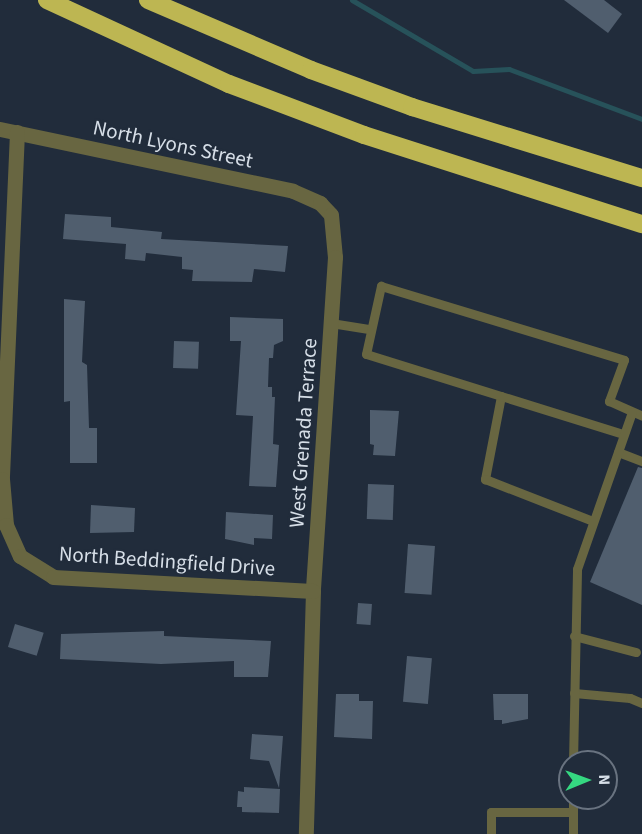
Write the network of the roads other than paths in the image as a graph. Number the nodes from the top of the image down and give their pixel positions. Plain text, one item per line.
1 (47, 0) edge
2 (148, 0) edge
3 (0, 129) edge
4 (17, 132) junction
5 (642, 178) edge
6 (331, 215) joint
7 (642, 224) edge
8 (331, 323) junction
9 (369, 329) junction
10 (501, 396) junction
11 (632, 412) junction
12 (642, 416) edge
13 (623, 434) junction
14 (618, 452) junction
15 (642, 461) edge
16 (593, 521) junction
17 (313, 591) junction
18 (574, 636) junction
19 (636, 652) dead end
20 (574, 693) junction
21 (642, 703) edge
22 (573, 750) edge
23 (573, 812) joint
24 (306, 834) edge
25 (491, 834) edge
26 (573, 834) edge

1 - 7 highway
2 - 5 highway
3 - 4 street, North Lyons Street
4 - 6 street, North Lyons Street
4 - 17 street, North Beddingfield Drive
6 - 8 street, West Grenada Terrace
8 - 9 lane
8 - 17 street, West Grenada Terrace
9 - 10 lane
9 - 11 lane
10 - 13 lane
10 - 16 lane
11 - 12 lane
11 - 13 lane
13 - 14 lane
14 - 15 lane
14 - 16 lane
16 - 18 lane
17 - 24 street, West Grenada Terrace
18 - 19 lane
18 - 20 lane
20 - 21 lane
20 - 22 lane
23 - 25 lane
23 - 26 lane

